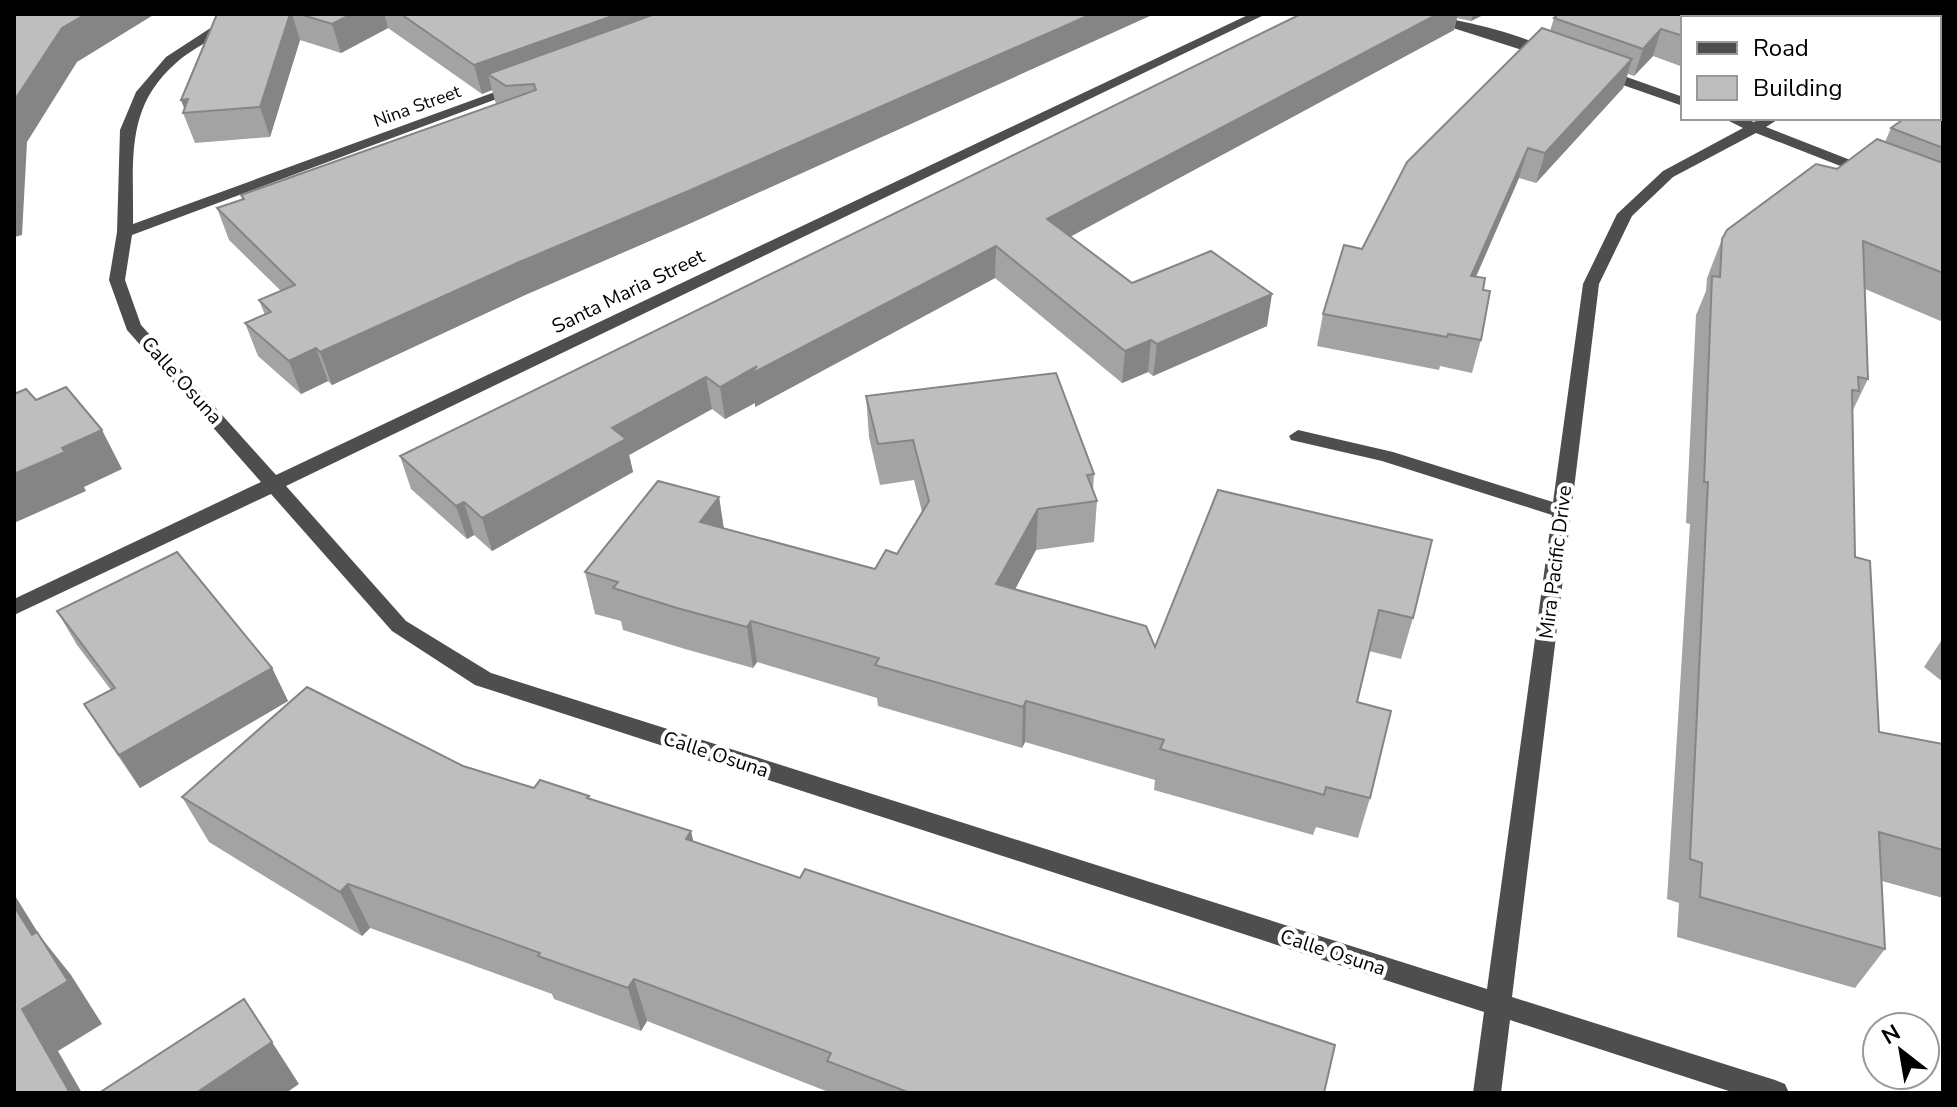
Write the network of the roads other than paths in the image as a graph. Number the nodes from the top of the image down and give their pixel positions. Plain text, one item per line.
1 (241, 14) edge
2 (1260, 14) edge
3 (1415, 14) edge
4 (1565, 60) edge
5 (1595, 70) edge
6 (528, 85) edge
7 (1681, 101) edge
8 (1744, 120) edge
9 (1765, 123) edge
10 (1886, 178) edge
11 (125, 232) junction
12 (1298, 436) dead end
13 (276, 483) junction
14 (1562, 512) junction
15 (14, 608) edge
16 (1499, 1005) junction
17 (1487, 1093) edge
18 (1775, 1093) edge

1 - 11 street, Calle Osuna
2 - 13 street, Santa Maria Street
3 - 4 street
5 - 7 street
6 - 11 street, Nina Street
8 - 9 street
9 - 10 street
9 - 14 street, Mira Pacific Drive
11 - 13 street, Calle Osuna
12 - 14 street
13 - 15 street, Santa Maria Street
13 - 16 street, Calle Osuna
14 - 16 street, Mira Pacific Drive
16 - 17 street, Mira Pacific Drive
16 - 18 street, Calle Osuna

